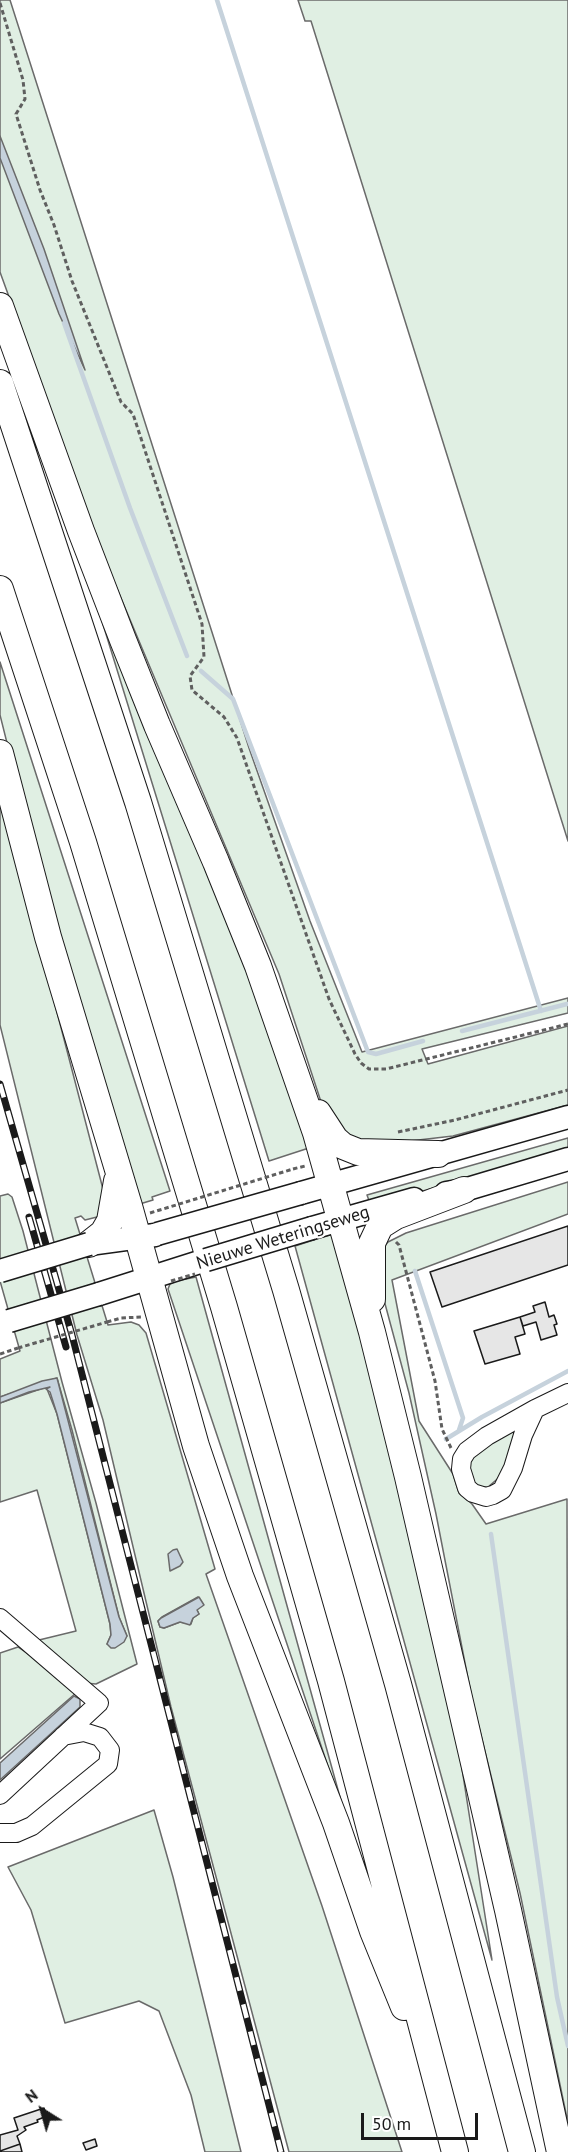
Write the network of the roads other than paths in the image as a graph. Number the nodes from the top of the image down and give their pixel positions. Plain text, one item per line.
1 (0, 306) edge
2 (0, 383) edge
3 (0, 589) edge
4 (0, 753) edge
5 (305, 1100) junction
6 (568, 1117) edge
7 (438, 1154) junction
8 (568, 1159) edge
9 (118, 1172) junction
10 (327, 1172) junction
11 (464, 1190) junction
12 (340, 1220) junction
13 (148, 1229) junction
14 (88, 1244) junction
15 (0, 1271) edge
16 (158, 1275) junction
17 (5, 1322) edge
18 (372, 1332) junction
19 (568, 1393) edge
20 (535, 1409) junction
21 (0, 1618) edge
22 (63, 1736) junction
23 (0, 1796) edge
24 (0, 1833) edge
25 (442, 2095) junction
26 (455, 2152) edge
27 (522, 2152) edge
28 (560, 2152) edge

1 - 5 highway
2 - 27 highway
3 - 25 highway
4 - 9 highway
5 - 7 highway
5 - 10 highway
6 - 7 main road, Nieuwe Weteringseweg
7 - 10 main road, Nieuwe Weteringseweg
8 - 11 main road, Nieuwe Weteringseweg
9 - 13 highway
9 - 14 highway
10 - 12 highway
10 - 13 main road, Nieuwe Weteringseweg, bridge
11 - 12 main road, Nieuwe Weteringseweg
11 - 18 highway
12 - 16 main road, Nieuwe Weteringseweg, bridge
12 - 18 highway
13 - 14 main road, Nieuwe Weteringseweg
13 - 16 highway
14 - 15 main road, Nieuwe Weteringseweg, bridge
16 - 17 main road, Nieuwe Weteringseweg, bridge
16 - 25 highway
18 - 28 highway
19 - 20 street
20 - 20 street
21 - 22 street
22 - 23 street
22 - 24 street
25 - 26 highway

